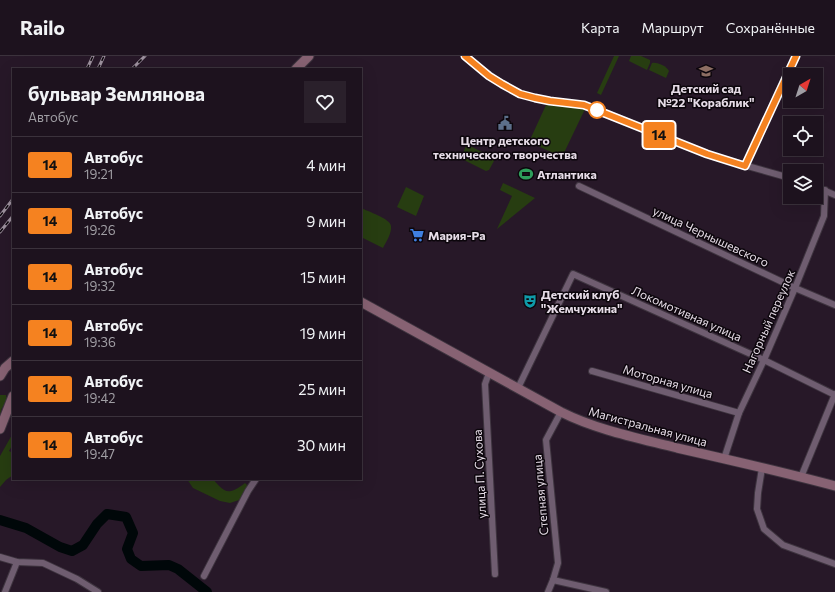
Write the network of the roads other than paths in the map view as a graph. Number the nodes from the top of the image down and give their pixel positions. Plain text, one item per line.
1 (309, 56) edge
2 (465, 56) edge
3 (796, 56) edge
4 (297, 68) edge
5 (745, 166) junction
6 (783, 176) edge
7 (579, 186) dead end
8 (825, 190) joint
9 (835, 195) edge
10 (795, 288) junction
11 (362, 304) edge
12 (835, 305) edge
13 (764, 360) junction
14 (12, 362) edge
15 (592, 371) dead end
16 (489, 373) junction
17 (0, 376) edge
18 (518, 388) junction
19 (835, 394) edge
20 (12, 399) edge
21 (561, 412) junction
22 (739, 413) junction
23 (0, 429) edge
24 (724, 459) junction
25 (762, 468) junction
26 (801, 477) junction
27 (255, 480) edge
28 (835, 486) edge
29 (0, 558) edge
30 (17, 562) junction
31 (835, 564) edge
32 (495, 574) dead end
33 (204, 576) dead end
34 (553, 580) junction
35 (5, 592) edge
36 (98, 592) edge
37 (548, 592) edge
38 (606, 592) edge

1 - 4 street
2 - 5 street
3 - 5 street
5 - 6 street
7 - 10 street, улица Чернышевского
8 - 9 street
8 - 10 street, Нагорный переулок
10 - 12 street, улица Чернышевского
10 - 13 street, Нагорный переулок
11 - 16 street, Магистральная улица
13 - 18 street, Локомотивная улица
13 - 19 street, Локомотивная улица
13 - 22 street, Нагорный переулок
14 - 17 street
15 - 22 street, Моторная улица
16 - 18 street, Магистральная улица
16 - 32 street, улица П. Сухова
18 - 21 street, Магистральная улица
19 - 26 street
20 - 23 street
21 - 24 street, Магистральная улица
21 - 34 street, Степная улица
22 - 24 street, Нагорный переулок
24 - 25 street, Магистральная улица
25 - 26 street, Магистральная улица
25 - 31 street
26 - 28 street, Магистральная улица
27 - 33 street
29 - 30 street
30 - 35 street
30 - 36 street
34 - 37 street, Степная улица
34 - 38 street

